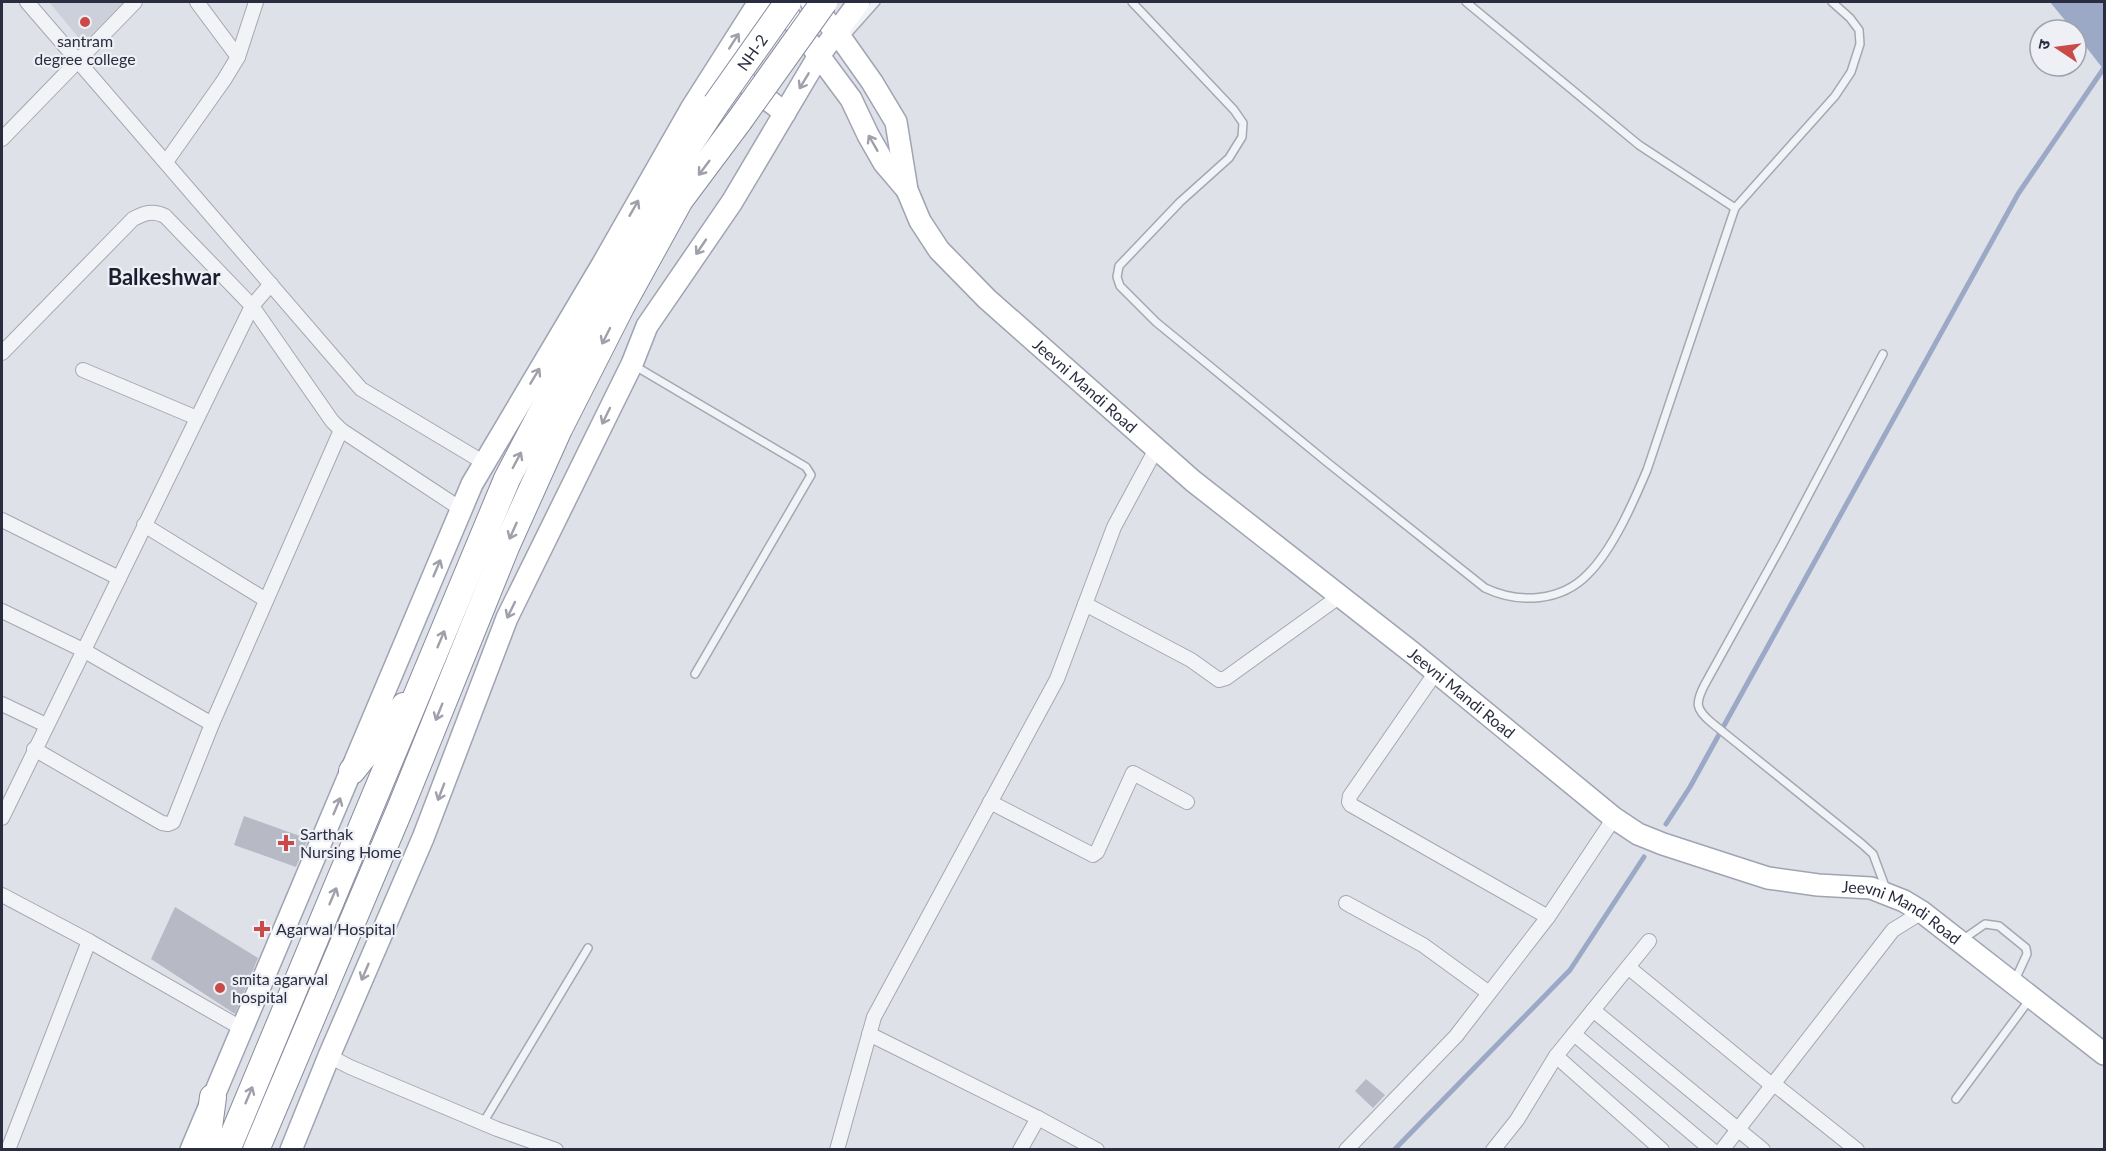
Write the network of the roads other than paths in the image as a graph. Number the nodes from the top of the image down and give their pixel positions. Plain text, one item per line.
1 (27, 2) edge
2 (135, 2) edge
3 (197, 2) edge
4 (256, 2) edge
5 (759, 2) edge
6 (779, 2) edge
7 (788, 2) edge
8 (811, 2) edge
9 (824, 2) edge
10 (859, 2) edge
11 (876, 2) edge
12 (1132, 2) edge
13 (1466, 2) edge
14 (1832, 2) edge
15 (839, 37) junction
16 (238, 57) junction
17 (818, 57) junction
18 (78, 61) junction
19 (720, 63) junction
20 (785, 113) junction
21 (2, 139) edge
22 (166, 162) junction
23 (908, 190) junction
24 (1735, 208) junction
25 (271, 284) junction
26 (252, 306) junction
27 (2, 353) edge
28 (1883, 354) dead end
29 (632, 364) junction
30 (83, 370) dead end
31 (197, 418) junction
32 (341, 430) junction
33 (1156, 448) junction
34 (483, 462) junction
35 (462, 509) junction
36 (2, 520) edge
37 (144, 525) junction
38 (118, 578) junction
39 (1340, 596) junction
40 (266, 600) junction
41 (1085, 604) junction
42 (2, 611) edge
43 (83, 650) junction
44 (1436, 672) junction
45 (695, 674) dead end
46 (424, 680) junction
47 (2, 704) edge
48 (212, 724) junction
49 (46, 725) junction
50 (34, 749) junction
51 (352, 771) junction
52 (2, 784) edge
53 (15, 790) junction
54 (1187, 801) dead end
55 (990, 802) junction
56 (1614, 818) junction
57 (2, 819) edge
58 (1888, 894) junction
59 (2, 895) edge
60 (1346, 903) dead end
61 (1922, 912) junction
62 (1548, 917) junction
63 (89, 941) junction
64 (1648, 941) dead end
65 (1960, 942) junction
66 (588, 948) dead end
67 (1628, 967) junction
68 (2013, 983) junction
69 (1489, 993) junction
70 (2032, 997) junction
71 (1593, 1010) junction
72 (241, 1028) junction
73 (869, 1034) junction
74 (1574, 1034) junction
75 (2104, 1054) edge
76 (329, 1056) junction
77 (1556, 1056) junction
78 (1774, 1085) junction
79 (213, 1096) junction
80 (1956, 1099) dead end
81 (1038, 1118) junction
82 (483, 1123) junction
83 (1737, 1130) junction
84 (8, 1149) edge
85 (191, 1149) edge
86 (206, 1149) edge
87 (226, 1149) edge
88 (256, 1149) edge
89 (291, 1149) edge
90 (556, 1149) edge
91 (837, 1149) edge
92 (1020, 1149) edge
93 (1097, 1149) edge
94 (1346, 1149) edge
95 (1493, 1149) edge
96 (1662, 1149) edge
97 (1712, 1149) edge
98 (1722, 1149) edge
99 (1762, 1149) edge
100 (1857, 1149) edge

1 - 18 street
2 - 18 street
3 - 16 street
4 - 16 street
19 -> 5 main road
6 - 17 main road, Jeevni Mandi Road
46 -> 7 highway, NH-2, bridge
8 - 15 main road, Jeevni Mandi Road
9 -> 88 highway, bridge
10 - 15 main road
11 - 15 lane
12 - 24 lane
13 - 24 lane
14 - 24 lane
15 - 17 main road
15 - 23 main road, Jeevni Mandi Road
16 - 22 street
17 -> 20 main road
23 -> 17 main road, Jeevni Mandi Road
18 - 21 street
18 - 22 street
19 - 20 main road
34 -> 19 main road
20 -> 29 main road
22 - 25 street
23 - 33 main road, Jeevni Mandi Road
25 - 26 street
25 - 34 street
26 - 27 street
26 - 31 street
26 - 32 street
28 - 58 lane
29 - 45 lane
29 -> 76 main road
30 - 31 street
31 - 37 street
32 - 35 street
32 - 40 street
33 - 39 main road, Jeevni Mandi Road
33 - 41 street
34 - 35 main road
51 -> 35 main road
36 - 38 street
37 - 38 street
37 - 40 street
38 - 43 street
39 - 41 street
39 - 44 main road, Jeevni Mandi Road
40 - 48 street
41 - 55 street
42 - 43 street
43 - 48 street
43 - 49 street
44 - 56 main road, Jeevni Mandi Road
44 - 62 street
46 - 51 highway
87 -> 46 highway, NH-2
47 - 49 street
48 - 50 street
49 - 50 street
50 - 53 street
72 -> 51 main road
52 - 53 street
53 - 57 street
54 - 55 street
55 - 73 street
56 - 58 main road, Jeevni Mandi Road
56 - 62 street
58 - 61 main road, Jeevni Mandi Road
59 - 63 street
60 - 69 street
61 - 65 main road, Jeevni Mandi Road
61 - 78 street
62 - 69 street
63 - 72 street
63 - 84 street
64 - 67 street
65 - 68 main road, Jeevni Mandi Road
65 - 68 lane
66 - 82 lane
67 - 71 street
67 - 78 street
68 - 70 main road, Jeevni Mandi Road
69 - 94 street
70 - 75 main road, Jeevni Mandi Road
70 - 80 lane
71 - 74 street
71 - 83 street
72 - 79 main road
73 - 81 street
73 - 91 street
74 - 77 street
74 - 97 street
76 - 82 street
76 - 89 main road
77 - 95 street
77 - 96 street
78 - 83 street
78 - 100 street
79 - 85 main road
79 - 86 highway
81 - 92 street
81 - 93 street
82 - 90 street
83 - 98 street
83 - 99 street

